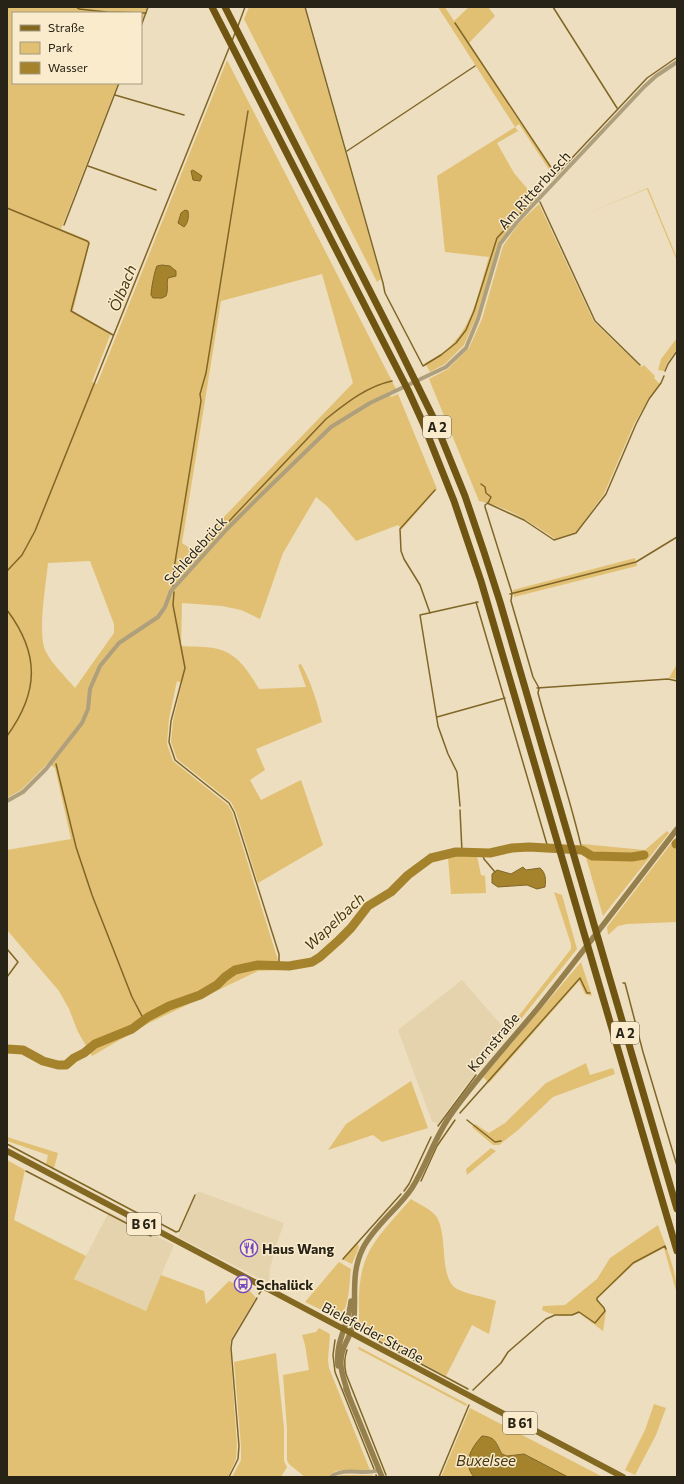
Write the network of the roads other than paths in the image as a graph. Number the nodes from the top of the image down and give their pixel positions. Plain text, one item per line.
1 (212, 7) edge
2 (226, 7) edge
3 (677, 62) edge
4 (389, 395) joint
5 (7, 801) edge
6 (677, 828) edge
7 (7, 1151) edge
8 (677, 1209) edge
9 (677, 1250) edge
10 (354, 1285) junction
11 (343, 1329) junction
12 (351, 1333) junction
13 (348, 1393) junction
14 (379, 1470) junction
15 (331, 1477) edge
16 (382, 1477) edge
17 (623, 1477) edge

1 - 9 highway, A 2
2 - 8 highway, A 2
3 - 4 street, Am Ritterbusch
4 - 5 street, Schledebrück
6 - 10 street, Kornstraße
7 - 11 main road, Bielefelder Straße / B 61
10 - 11 street, Kornstraße
10 - 12 street, Kornstraße
11 - 12 main road, Bielefelder Straße / B 61
11 - 13 street, Kornstraße
12 - 13 street, Kornstraße
12 - 17 main road, Bielefelder Straße / B 61
13 - 14 street
14 - 15 street
14 - 16 street

